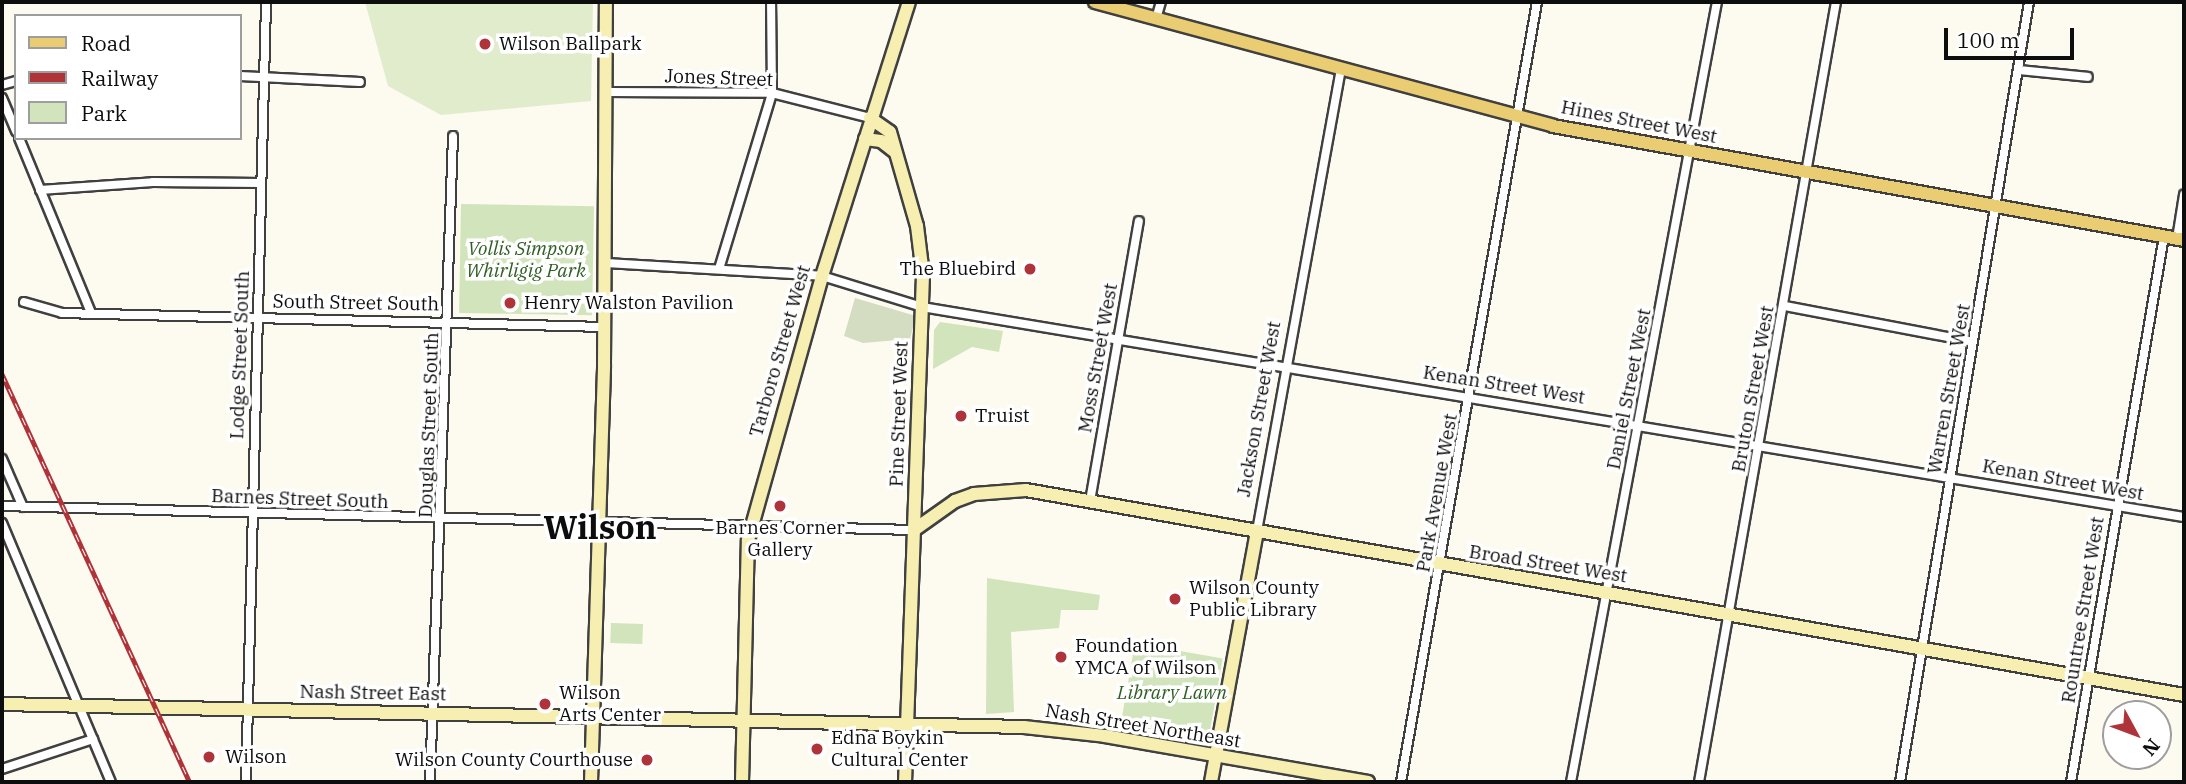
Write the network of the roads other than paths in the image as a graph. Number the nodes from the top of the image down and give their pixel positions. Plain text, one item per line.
1 (266, 2) edge
2 (606, 2) edge
3 (771, 2) edge
4 (909, 2) edge
5 (1095, 2) edge
6 (1161, 2) edge
7 (1537, 2) edge
8 (1717, 2) edge
9 (1836, 2) edge
10 (2029, 2) edge
11 (1156, 19) junction
12 (1341, 70) junction
13 (2018, 70) junction
14 (242, 76) edge
15 (264, 77) junction
16 (2088, 78) dead end
17 (360, 82) dead end
18 (607, 92) junction
19 (772, 93) junction
20 (2, 98) edge
21 (1517, 117) junction
22 (870, 118) junction
23 (14, 126) edge
24 (453, 136) dead end
25 (865, 139) junction
26 (20, 140) edge
27 (1690, 152) junction
28 (896, 153) junction
29 (1808, 172) junction
30 (261, 183) junction
31 (40, 190) junction
32 (2184, 195) edge
33 (1996, 205) junction
34 (1139, 221) dead end
35 (2175, 238) edge
36 (606, 264) junction
37 (719, 269) junction
38 (822, 276) junction
39 (24, 302) dead end
40 (1784, 306) junction
41 (922, 307) junction
42 (91, 313) junction
43 (257, 316) junction
44 (449, 321) junction
45 (605, 327) junction
46 (1116, 340) junction
47 (1973, 342) junction
48 (1287, 366) junction
49 (1470, 395) junction
50 (1639, 424) junction
51 (1759, 444) junction
52 (2, 459) edge
53 (1950, 477) junction
54 (1090, 501) junction
55 (2116, 505) junction
56 (2, 506) edge
57 (23, 507) junction
58 (252, 513) junction
59 (2184, 517) edge
60 (442, 518) junction
61 (596, 522) junction
62 (2, 523) edge
63 (752, 527) junction
64 (914, 530) junction
65 (1257, 531) junction
66 (1441, 565) junction
67 (1606, 593) junction
68 (1729, 613) junction
69 (1922, 649) junction
70 (2088, 677) junction
71 (2184, 695) edge
72 (2, 704) edge
73 (77, 706) junction
74 (247, 710) junction
75 (433, 714) junction
76 (593, 718) junction
77 (743, 721) junction
78 (907, 727) junction
79 (93, 739) junction
80 (1215, 756) junction
81 (2, 769) edge
82 (111, 782) edge
83 (246, 782) edge
84 (430, 782) edge
85 (592, 782) edge
86 (742, 782) edge
87 (905, 782) edge
88 (1211, 782) edge
89 (1368, 782) edge
90 (1401, 782) edge
91 (1571, 782) edge
92 (1699, 782) edge
93 (1900, 782) edge
94 (2071, 782) edge

1 - 15 street, Lodge Street South
2 - 18 street
3 - 19 street
4 - 22 street, Tarboro Street West
5 - 11 main road, Hines Street West
6 - 11 street
7 - 21 street, Park Avenue West
8 - 27 street, Daniel Street West
9 - 29 street, Bruton Street West
10 - 13 street, Warren Street West
11 - 12 main road, Hines Street West
12 - 21 main road, Hines Street West
12 - 48 street, Jackson Street West
13 - 16 street
13 - 33 street, Warren Street West
14 - 15 street
15 - 17 street
15 - 30 street, Lodge Street South
18 - 19 street, Jones Street
18 - 36 street
19 - 22 street, Jones Street
19 - 37 street
20 - 23 street
21 - 27 main road, Hines Street West
21 - 49 street, Park Avenue West
22 - 25 street, Tarboro Street West
22 - 28 street, Pine Street West
24 - 44 street, Douglas Street South
25 - 28 street
25 - 38 street, Tarboro Street West
26 - 31 street
27 - 29 main road, Hines Street West
27 - 50 street, Daniel Street West
28 - 41 street, Pine Street West
29 - 33 main road, Hines Street West
29 - 40 street, Bruton Street West
30 - 31 street
30 - 43 street, Lodge Street South
31 - 42 street
32 - 35 street, Rountree Street West
33 - 35 main road, Hines Street West
33 - 47 street, Warren Street West
34 - 46 street, Moss Street West
35 - 55 street, Rountree Street West
36 - 37 street, Kenan Street West
36 - 45 street
37 - 38 street, Kenan Street West
38 - 41 street, Kenan Street West
38 - 63 street, Tarboro Street West
39 - 42 street, South Street South
40 - 47 street
40 - 51 street, Bruton Street West
41 - 46 street, Kenan Street West
41 - 64 street, Pine Street West
42 - 43 street, South Street South
43 - 44 street, South Street South
43 - 58 street, Lodge Street South
44 - 45 street, South Street South
44 - 60 street, Douglas Street South
45 - 61 street
46 - 48 street, Kenan Street West
46 - 54 street, Moss Street West
47 - 53 street, Warren Street West
48 - 49 street, Kenan Street West
48 - 65 street, Jackson Street West
49 - 50 street, Kenan Street West
49 - 66 street, Park Avenue West
50 - 51 street, Kenan Street West
50 - 67 street, Daniel Street West
51 - 53 street, Kenan Street West
51 - 68 street, Bruton Street West
52 - 57 street
53 - 55 street, Kenan Street West
53 - 69 street, Warren Street West
54 - 64 street, Broad Street West
54 - 65 street, Broad Street West
55 - 59 street, Kenan Street West
55 - 70 street, Rountree Street West
56 - 57 street, Barnes Street South
57 - 58 street, Barnes Street South
58 - 60 street, Barnes Street South
58 - 74 street, Lodge Street South
60 - 61 street, Barnes Street South
60 - 75 street, Douglas Street South
61 - 63 street, Barnes Street South
61 - 76 street
62 - 73 street
63 - 64 street, Barnes Street South
63 - 77 street, Tarboro Street West
64 - 78 street, Pine Street West
65 - 66 street, Broad Street West
65 - 80 street, Jackson Street West
66 - 67 street, Broad Street West
66 - 90 street, Park Avenue West
67 - 68 street, Broad Street West
67 - 91 street, Daniel Street West
68 - 69 street, Broad Street West
68 - 92 street, Bruton Street West
69 - 70 street, Broad Street West
69 - 93 street, Warren Street West
70 - 71 street, Broad Street West
70 - 94 street, Rountree Street West
72 - 73 street, Nash Street East
73 - 74 street, Nash Street East
73 - 79 street
74 - 75 street, Nash Street East
74 - 83 street, Lodge Street South
75 - 76 street, Nash Street East
75 - 84 street, Douglas Street South
76 - 77 street, Nash Street East
76 - 85 street
77 - 78 street, Nash Street Northeast
77 - 86 street, Tarboro Street West
78 - 80 street, Nash Street Northeast
78 - 87 street, Pine Street West
79 - 81 street
79 - 82 street
80 - 88 street, Jackson Street West
80 - 89 street, Nash Street Northeast

